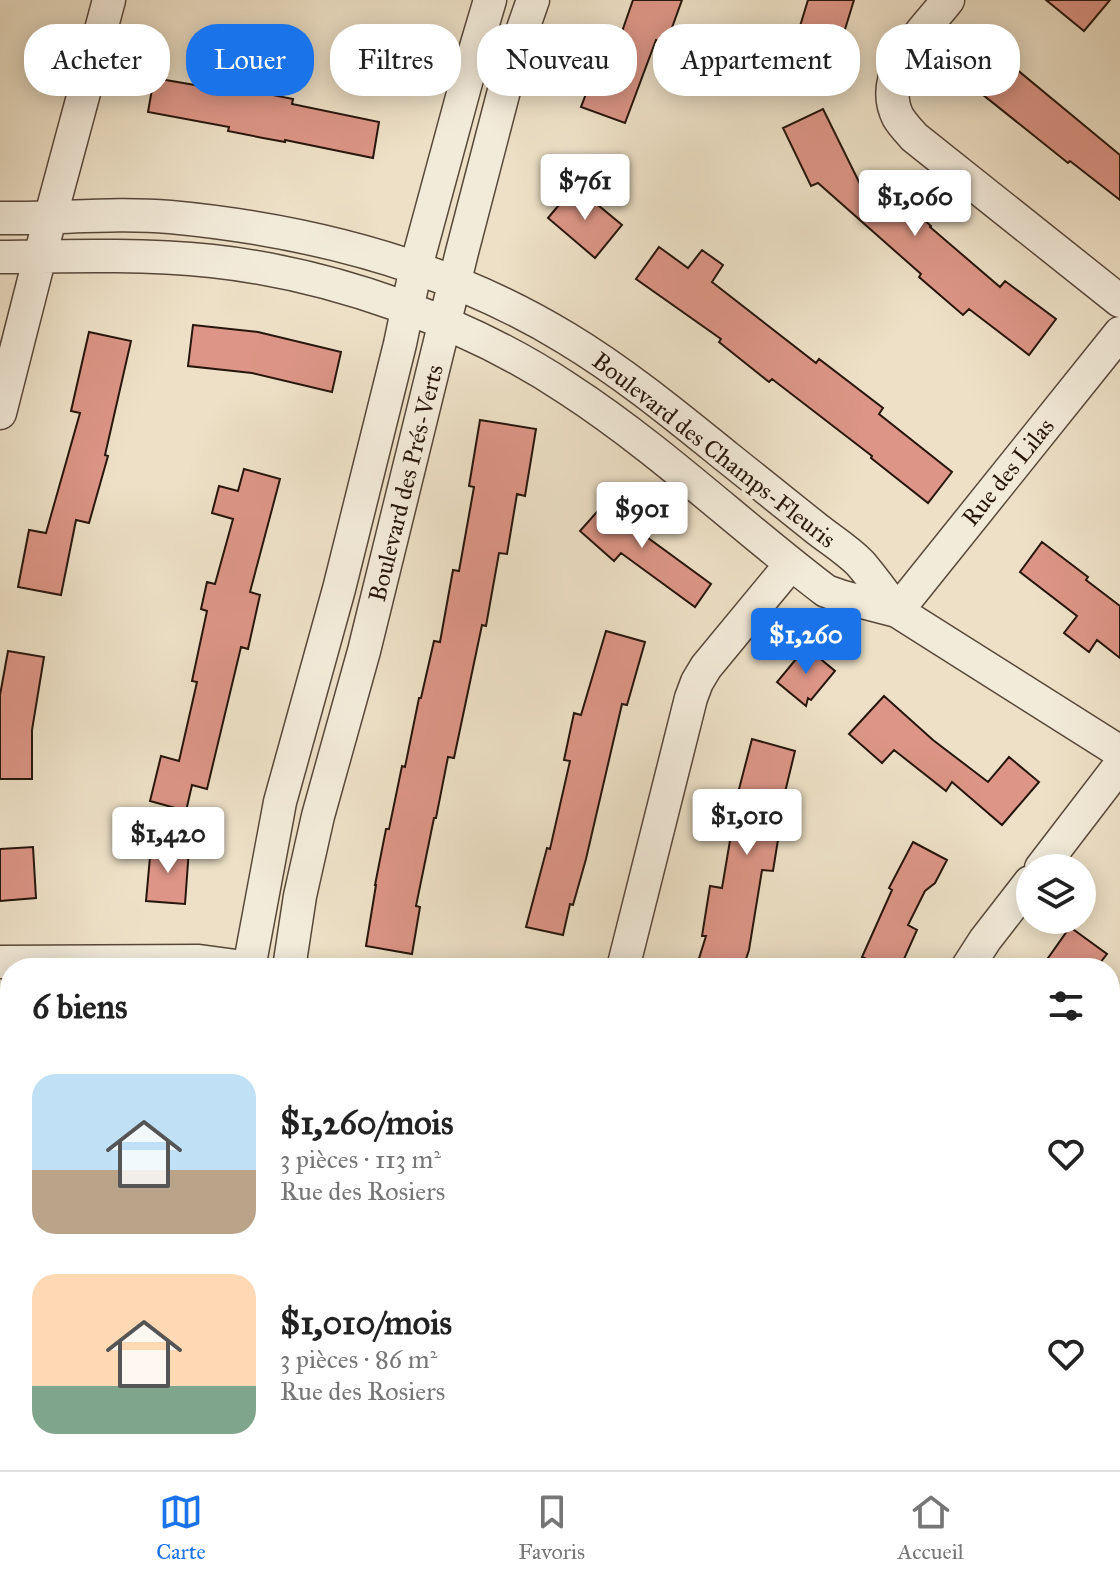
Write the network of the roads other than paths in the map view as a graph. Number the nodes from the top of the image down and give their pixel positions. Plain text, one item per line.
1 (109, 0) edge
2 (490, 0) edge
3 (533, 0) edge
4 (948, 0) edge
5 (0, 218) edge
6 (51, 219) junction
7 (40, 256) junction
8 (0, 257) edge
9 (416, 267) junction
10 (455, 282) junction
11 (1120, 301) edge
12 (407, 310) junction
13 (444, 324) junction
14 (1120, 333) edge
15 (0, 413) edge
16 (791, 564) junction
17 (897, 611) junction
18 (1120, 752) edge
19 (1120, 765) edge
20 (1052, 854) edge
21 (1016, 900) edge
22 (251, 958) edge
23 (291, 958) edge
24 (626, 958) edge
25 (973, 958) edge

1 - 6 street
2 - 9 street, Boulevard des Prés-Verts
3 - 10 street, Boulevard des Prés-Verts
4 - 11 street
5 - 6 street, Boulevard des Champs-Fleuris
6 - 7 street
6 - 9 street, Boulevard des Champs-Fleuris
7 - 8 street, Boulevard des Champs-Fleuris
7 - 12 street, Boulevard des Champs-Fleuris
7 - 15 street
9 - 10 street, Boulevard des Champs-Fleuris
9 - 12 street, Boulevard des Prés-Verts
10 - 13 street, Boulevard des Prés-Verts
10 - 17 street, Boulevard des Champs-Fleuris
12 - 13 street, Boulevard des Champs-Fleuris
12 - 22 street, Boulevard des Prés-Verts
13 - 16 street, Boulevard des Champs-Fleuris
13 - 23 street, Boulevard des Prés-Verts
14 - 17 street, Rue des Lilas
16 - 17 street, Boulevard des Champs-Fleuris
16 - 24 street
17 - 18 street, Boulevard des Champs-Fleuris
19 - 20 street
21 - 25 street

